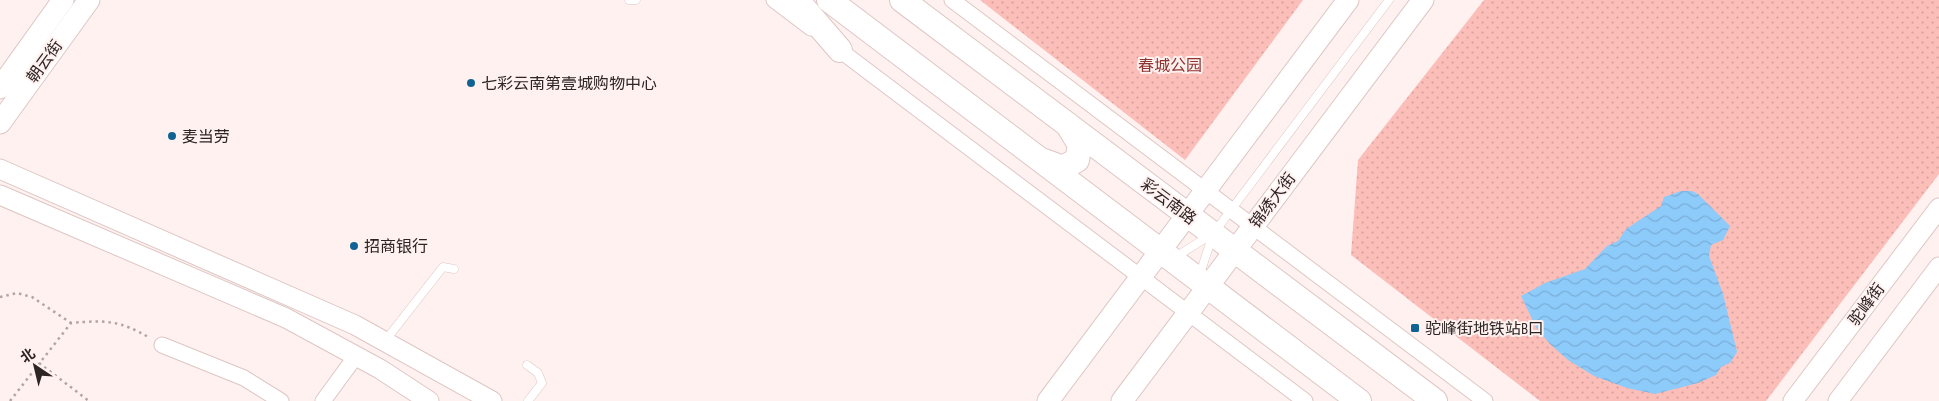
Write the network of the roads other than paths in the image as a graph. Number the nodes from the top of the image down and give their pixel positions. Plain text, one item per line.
1 (63, 0) edge
2 (89, 0) edge
3 (629, 0) edge
4 (636, 0) edge
5 (774, 0) edge
6 (797, 0) edge
7 (828, 0) edge
8 (902, 0) edge
9 (925, 0) edge
10 (952, 0) edge
11 (1348, 0) edge
12 (1389, 0) edge
13 (1422, 0) edge
14 (840, 50) junction
15 (972, 52) junction
16 (0, 88) edge
17 (0, 123) edge
18 (1068, 125) junction
19 (1040, 159) junction
20 (0, 169) edge
21 (1205, 191) junction
22 (0, 194) edge
23 (1939, 208) edge
24 (1231, 210) junction
25 (1187, 214) junction
26 (1252, 226) junction
27 (1213, 234) junction
28 (1235, 250) junction
29 (1166, 255) junction
30 (1939, 267) edge
31 (454, 269) dead end
32 (1141, 277) junction
33 (1203, 283) junction
34 (1188, 313) junction
35 (384, 342) junction
36 (162, 345) road end
37 (356, 356) junction
38 (527, 365) dead end
39 (463, 387) junction
40 (281, 401) edge
41 (323, 401) edge
42 (430, 401) edge
43 (483, 401) edge
44 (492, 401) edge
45 (528, 401) edge
46 (1048, 401) edge
47 (1122, 401) edge
48 (1305, 401) edge
49 (1358, 401) edge
50 (1435, 401) edge
51 (1485, 401) edge
52 (1793, 401) edge
53 (1838, 401) edge

1 - 16 main road, 朝云街
2 - 17 main road, 朝云街
3 - 4 lane
5 - 14 street
6 - 14 main road
7 - 19 main road
8 - 15 main road, 彩云南路
9 - 15 main road
10 - 21 street
11 - 21 main road
12 - 24 lane
13 - 26 main road, 锦绣大街
14 - 32 street
15 - 18 main road, 彩云南路
18 - 19 main road
18 - 25 main road, 彩云南路
19 - 29 main road
20 - 35 street
21 - 24 street
21 - 25 main road
22 - 37 street
23 - 52 street, 驼峰街
24 - 26 street
24 - 27 lane
25 - 27 main road, 彩云南路
25 - 29 main road
26 - 28 main road, 锦绣大街
26 - 51 street
27 - 28 main road, 彩云南路
27 - 29 lane
27 - 33 lane
28 - 33 main road, 锦绣大街
28 - 50 main road, 彩云南路
29 - 32 main road
29 - 33 main road
30 - 53 street
31 - 35 lane
32 - 34 street
32 - 46 main road
33 - 34 main road, 锦绣大街
33 - 49 main road
34 - 47 main road, 锦绣大街
34 - 48 street
35 - 39 street
36 - 40 street
37 - 41 street
37 - 42 street
38 - 45 lane
39 - 43 street
39 - 44 street

